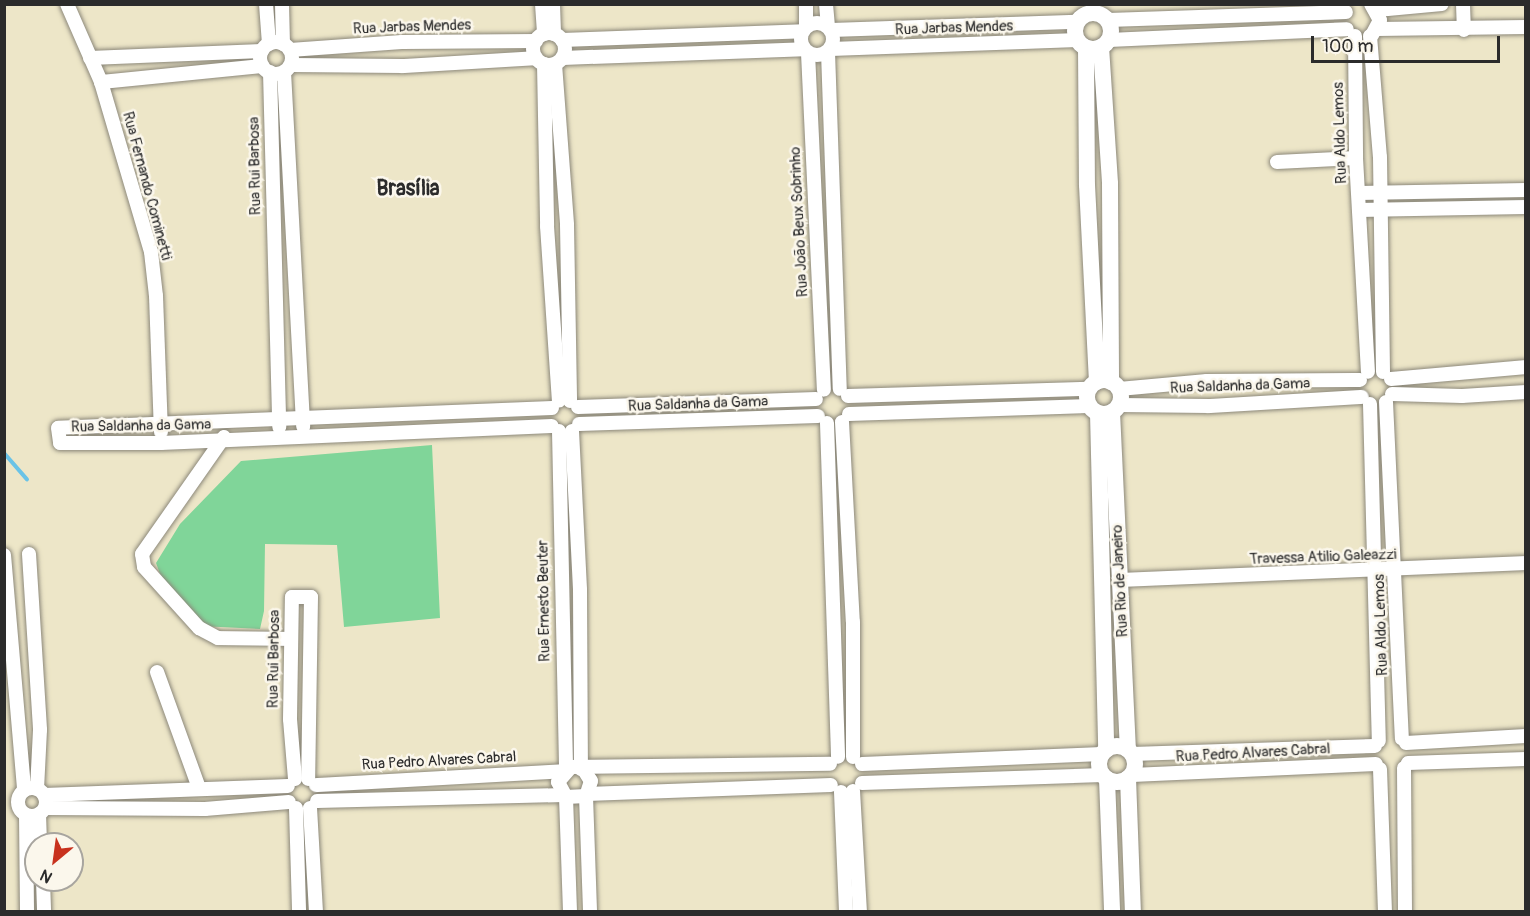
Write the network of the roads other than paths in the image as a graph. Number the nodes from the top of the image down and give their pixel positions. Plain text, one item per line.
1 (68, 4) edge
2 (266, 4) edge
3 (282, 4) edge
4 (542, 4) edge
5 (554, 4) edge
6 (806, 4) edge
7 (826, 4) edge
8 (1442, 4) edge
9 (1463, 4) edge
10 (1374, 7) edge
11 (1350, 8) edge
12 (1092, 13) edge
13 (1526, 27) edge
14 (829, 28) junction
15 (805, 29) junction
16 (1464, 30) junction
17 (1351, 32) junction
18 (1373, 33) junction
19 (549, 37) junction
20 (402, 42) junction
21 (1093, 44) junction
22 (276, 47) junction
23 (829, 50) junction
24 (806, 51) junction
25 (173, 52) junction
26 (90, 58) junction
27 (550, 61) junction
28 (403, 66) junction
29 (277, 69) junction
30 (174, 77) junction
31 (101, 82) junction
32 (1378, 112) junction
33 (1354, 115) junction
34 (1356, 158) junction
35 (1277, 162) dead end
36 (1110, 184) junction
37 (1087, 185) junction
38 (1526, 190) edge
39 (1359, 193) junction
40 (1380, 193) junction
41 (1526, 207) edge
42 (1359, 210) junction
43 (1382, 211) junction
44 (1384, 288) junction
45 (1361, 290) junction
46 (1521, 367) edge
47 (1463, 372) junction
48 (1387, 375) junction
49 (1364, 376) junction
50 (1208, 381) junction
51 (989, 392) junction
52 (1521, 392) edge
53 (844, 393) junction
54 (820, 394) junction
55 (1462, 396) junction
56 (1104, 397) junction
57 (1389, 398) junction
58 (1366, 400) junction
59 (565, 404) junction
60 (1209, 406) junction
61 (990, 412) junction
62 (303, 418) junction
63 (846, 418) junction
64 (279, 419) junction
65 (822, 419) junction
66 (234, 421) junction
67 (160, 423) junction
68 (566, 428) junction
69 (304, 437) junction
70 (280, 438) junction
71 (222, 441) junction
72 (161, 443) junction
73 (1392, 488) junction
74 (1370, 490) junction
75 (28, 554) dead end
76 (4, 555) edge
77 (1526, 563) edge
78 (1395, 571) junction
79 (1373, 572) junction
80 (1121, 580) junction
81 (1122, 603) junction
82 (1101, 604) junction
83 (7, 618) edge
84 (290, 639) junction
85 (1399, 660) junction
86 (1376, 661) junction
87 (157, 672) dead end
88 (311, 718) junction
89 (290, 719) junction
90 (17, 730) junction
91 (40, 730) junction
92 (1526, 736) edge
93 (1404, 741) junction
94 (1377, 744) junction
95 (1104, 752) junction
96 (1130, 752) junction
97 (1526, 759) edge
98 (834, 760) junction
99 (858, 760) junction
100 (1406, 765) junction
101 (1378, 766) junction
102 (720, 767) junction
103 (668, 768) junction
104 (583, 769) junction
105 (565, 770) junction
106 (1105, 777) junction
107 (1130, 777) junction
108 (302, 782) junction
109 (199, 788) junction
110 (847, 788) junction
111 (721, 789) junction
112 (669, 790) junction
113 (586, 795) junction
114 (565, 796) junction
115 (28, 801) edge
116 (303, 805) junction
117 (4, 809) edge
118 (37, 832) edge
119 (43, 892) edge
120 (27, 912) edge
121 (44, 912) edge
122 (299, 912) edge
123 (316, 912) edge
124 (570, 912) edge
125 (591, 912) edge
126 (846, 912) edge
127 (860, 912) edge
128 (1112, 912) edge
129 (1133, 912) edge
130 (1385, 912) edge
131 (1405, 912) edge

1 - 26 street, Rua Fernando Cominetti
2 - 22 street
3 - 22 street
4 - 19 street
5 - 19 street
6 - 15 street
7 - 14 street
8 - 10 street
9 - 16 street
10 - 18 street
11 - 12 street, Rua Jarbas Mendes
11 - 17 street, Rua Aldo Lemos
12 - 14 street, Rua Jarbas Mendes
12 - 21 main road
12 - 21 main road
13 - 16 street
14 - 15 street
14 - 23 street
15 - 19 street, Rua Jarbas Mendes
15 - 24 street
16 - 18 street
17 - 18 street, Rua Jarbas Mendes
17 - 21 street, Rua Jarbas Mendes
17 - 33 street, Rua Aldo Lemos
18 - 32 street
19 - 20 street, Rua Jarbas Mendes
19 - 27 street
19 - 27 street
20 - 22 street, Rua Jarbas Mendes
20 - 28 street
21 - 23 street, Rua Jarbas Mendes
21 - 36 main road, Rua Rio de Janeiro
21 - 37 main road, Rua Rio de Janeiro
22 - 25 street, Rua Jarbas Mendes
22 - 29 street
22 - 29 street
23 - 24 street
23 - 53 street
24 - 27 street
24 - 54 street, Rua João Beux Sobrinho
25 - 26 street, Rua Jarbas Mendes
25 - 30 street
26 - 31 street, Rua Fernando Cominetti
27 - 28 street
27 - 59 street
27 - 59 street
28 - 29 street
29 - 30 street
29 - 62 street
29 - 64 street, Rua Rui Barbosa
30 - 31 street
31 - 67 street, Rua Fernando Cominetti
32 - 33 street
32 - 40 street
33 - 34 street, Rua Aldo Lemos
34 - 35 street
34 - 39 street, Rua Aldo Lemos
36 - 37 main road
36 - 56 main road, Rua Rio de Janeiro
37 - 56 main road, Rua Rio de Janeiro
38 - 40 street
39 - 40 street
39 - 42 street, Rua Aldo Lemos
40 - 43 street
41 - 43 street
42 - 43 street
42 - 45 street, Rua Aldo Lemos
43 - 44 street
44 - 45 street
44 - 48 street
45 - 49 street, Rua Aldo Lemos
46 - 47 street
46 - 52 street
47 - 48 street
47 - 55 street
48 - 49 street, Rua Saldanha da Gama
48 - 57 street, Rua Aldo Lemos
49 - 50 street, Rua Saldanha da Gama
49 - 58 street, Rua Aldo Lemos
50 - 56 street, Rua Saldanha da Gama
50 - 60 street
51 - 53 street, Rua Saldanha da Gama
51 - 56 street, Rua Saldanha da Gama
51 - 61 street
52 - 55 street
53 - 54 street, Rua Saldanha da Gama
53 - 63 street
54 - 59 street, Rua Saldanha da Gama
54 - 65 street, Rua João Beux Sobrinho
55 - 57 street
56 - 60 street, Rua Saldanha da Gama
56 - 61 street, Rua Saldanha da Gama
56 - 80 main road, Rua Rio de Janeiro
56 - 82 main road, Rua Rio de Janeiro
57 - 58 street, Rua Saldanha da Gama
57 - 73 street, Rua Aldo Lemos
58 - 60 street, Rua Saldanha da Gama
58 - 74 street, Rua Aldo Lemos
59 - 62 street, Rua Saldanha da Gama
59 - 68 street
59 - 68 street
61 - 63 street, Rua Saldanha da Gama
62 - 64 street, Rua Saldanha da Gama
62 - 69 street
63 - 65 street, Rua Saldanha da Gama
63 - 99 street
64 - 66 street, Rua Saldanha da Gama
64 - 70 street, Rua Rui Barbosa
65 - 68 street, Rua Saldanha da Gama
65 - 98 street
66 - 67 street, Rua Saldanha da Gama
66 - 71 street
67 - 72 street, Rua Fernando Cominetti
67 - 72 street, Rua Saldanha da Gama
68 - 69 street, Rua Saldanha da Gama
68 - 104 street
68 - 105 street, Rua Ernesto Beuter
69 - 70 street, Rua Saldanha da Gama
70 - 71 street, Rua Saldanha da Gama
71 - 72 street, Rua Saldanha da Gama
71 - 84 street
73 - 74 street
73 - 78 street, Rua Aldo Lemos
74 - 79 street, Rua Aldo Lemos
75 - 91 street
76 - 83 street
77 - 78 street, Travessa Atilio Galeazzi
78 - 79 street, Travessa Atilio Galeazzi
78 - 85 street, Rua Aldo Lemos
79 - 80 street, Travessa Atilio Galeazzi
79 - 86 street, Rua Aldo Lemos
80 - 81 main road, Rua Rio de Janeiro
81 - 82 main road
81 - 96 main road, Rua Rio de Janeiro
82 - 95 main road, Rua Rio de Janeiro
83 - 90 street
84 - 88 street, Rua Rui Barbosa
84 - 89 street, Rua Rui Barbosa
85 - 86 street
85 - 93 street, Rua Aldo Lemos
86 - 94 street, Rua Aldo Lemos
87 - 109 street
88 - 89 street
88 - 108 street, Rua Rui Barbosa
89 - 108 street, Rua Rui Barbosa
90 - 91 street
90 - 115 street
91 - 115 street
92 - 93 street
93 - 94 street
93 - 100 street
94 - 96 street, Rua Pedro Alvares Cabral
94 - 101 street
95 - 96 main road
95 - 99 street
95 - 106 main road
96 - 107 main road
97 - 100 street
98 - 99 street
98 - 102 street
98 - 110 street
99 - 110 street
100 - 101 street
100 - 131 street
101 - 107 street, Rua Pedro Alvares Cabral
101 - 130 street
102 - 103 street
102 - 111 street
103 - 104 street
103 - 112 street
104 - 105 street
104 - 113 street
105 - 108 street, Rua Pedro Alvares Cabral
105 - 114 street
106 - 107 main road
106 - 110 street
106 - 128 main road
107 - 129 main road
108 - 109 street, Rua Pedro Alvares Cabral
108 - 116 street
108 - 116 street
109 - 115 street, Rua Pedro Alvares Cabral
110 - 111 street
110 - 126 street
110 - 127 street
111 - 112 street
112 - 113 street
113 - 114 street
113 - 125 street
114 - 116 street, Rua Pedro Alvares Cabral
114 - 124 street
115 - 116 street, Rua Pedro Alvares Cabral
115 - 117 street, Rua Pedro Alvares Cabral
115 - 118 street
115 - 120 street
116 - 122 street
116 - 123 street
119 - 121 street

